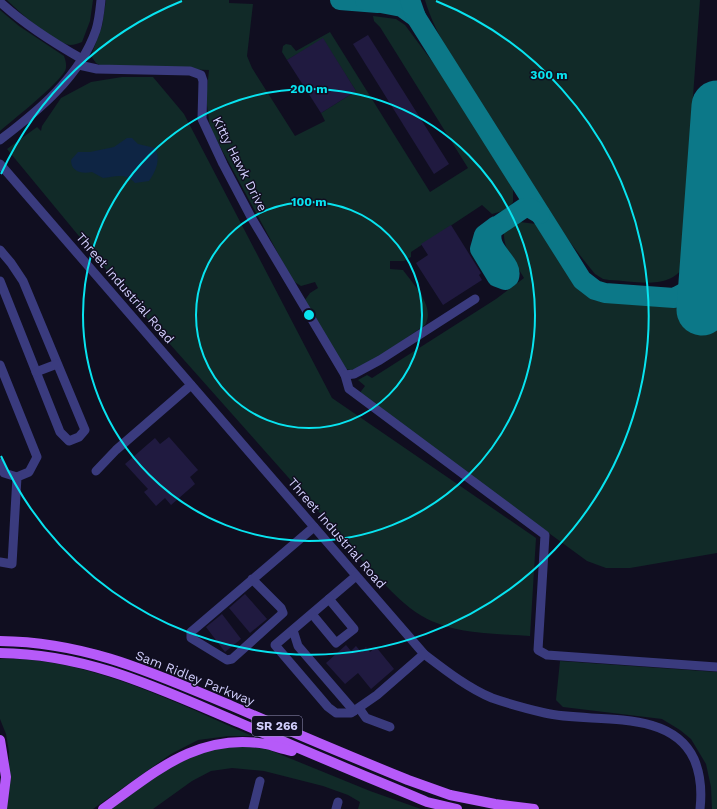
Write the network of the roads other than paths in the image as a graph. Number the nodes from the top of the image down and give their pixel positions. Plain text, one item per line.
1 (101, 0) edge
2 (0, 2) edge
3 (80, 62) junction
4 (0, 140) edge
5 (0, 164) edge
6 (0, 250) edge
7 (0, 281) edge
8 (475, 299) dead end
9 (57, 364) junction
10 (0, 365) edge
11 (36, 372) junction
12 (345, 375) junction
13 (191, 385) junction
14 (0, 463) edge
15 (96, 471) dead end
16 (17, 477) junction
17 (314, 527) junction
18 (0, 562) edge
19 (356, 576) junction
20 (252, 579) junction
21 (329, 599) junction
22 (312, 614) junction
23 (293, 630) junction
24 (0, 640) edge
25 (0, 653) edge
26 (424, 654) junction
27 (717, 666) edge
28 (356, 710) junction
29 (390, 728) dead end
30 (0, 740) edge
31 (331, 762) junction
32 (260, 781) dead end
33 (2, 809) edge
34 (103, 809) edge
35 (253, 809) edge
36 (457, 809) edge
37 (534, 809) edge
38 (700, 809) edge

1 - 3 street
2 - 3 street
3 - 4 street
3 - 12 street, Kitty Hawk Drive
5 - 13 street, Threet Industrial Road
6 - 9 street
7 - 11 street
8 - 12 street
9 - 11 street
9 - 11 street
10 - 16 street
12 - 27 street
13 - 15 street
13 - 17 street, Threet Industrial Road
14 - 16 street
16 - 18 street
17 - 19 street, Threet Industrial Road
17 - 20 street
19 - 21 street
19 - 26 street, Threet Industrial Road
20 - 20 street
21 - 22 street
21 - 22 street
22 - 23 street
23 - 28 street
23 - 28 street
24 - 37 main road, Sam Ridley Parkway / SR 266
25 - 31 main road, Sam Ridley Parkway / SR 266
26 - 28 street
26 - 38 street, Threet Industrial Road
28 - 29 street
30 - 33 main road
31 - 34 main road
31 - 36 main road, Sam Ridley Parkway / SR 266
32 - 35 street

